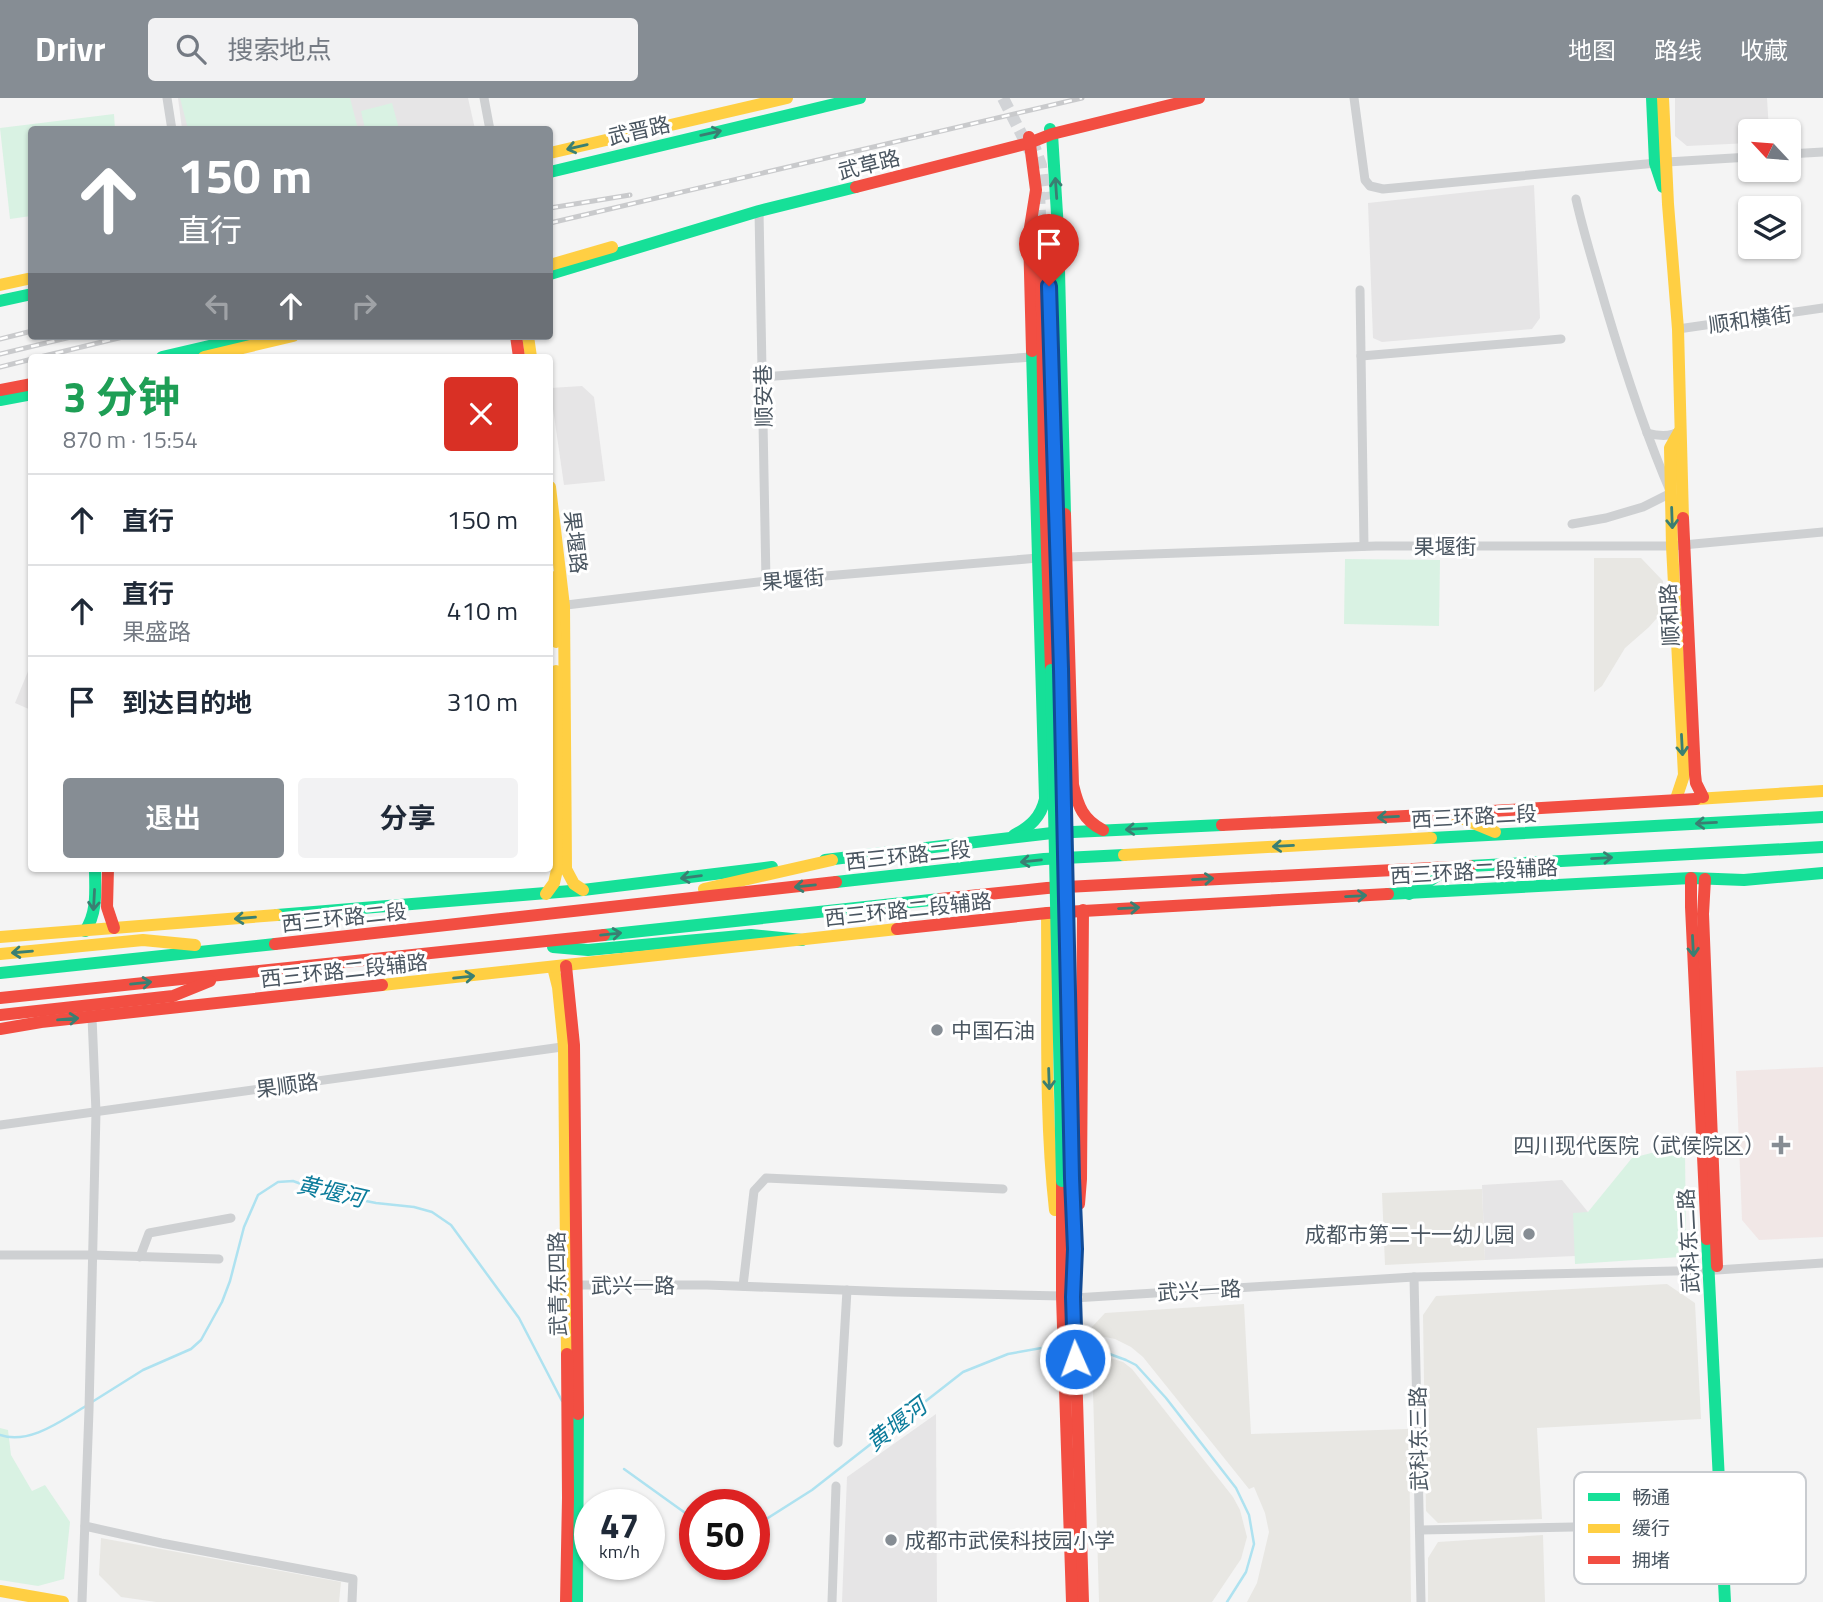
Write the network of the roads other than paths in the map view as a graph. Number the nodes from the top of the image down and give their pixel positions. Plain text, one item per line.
1 (167, 98) edge
2 (484, 98) edge
3 (787, 98) edge
4 (860, 98) edge
5 (1174, 98) edge
6 (1199, 98) edge
7 (1353, 98) edge
8 (1652, 98) edge
9 (1662, 98) edge
10 (171, 126) edge
11 (489, 126) edge
12 (1051, 132) junction
13 (1029, 140) junction
14 (553, 152) edge
15 (1823, 152) edge
16 (1801, 153) edge
17 (1738, 158) edge
18 (1661, 162) junction
19 (553, 171) edge
20 (1576, 200) dead end
21 (759, 211) junction
22 (1044, 236) tunnel mouth
23 (553, 271) edge
24 (553, 271) edge
25 (28, 279) edge
26 (0, 285) edge
27 (1360, 290) dead end
28 (28, 295) edge
29 (0, 301) edge
30 (1823, 308) edge
31 (1678, 329) junction
32 (1561, 339) dead end
33 (236, 340) edge
34 (276, 340) edge
35 (175, 354) edge
36 (217, 354) edge
37 (1361, 356) junction
38 (1031, 357) junction
39 (762, 377) junction
40 (28, 385) edge
41 (0, 390) edge
42 (28, 395) edge
43 (0, 400) edge
44 (1033, 423) junction
45 (1062, 426) junction
46 (1647, 433) junction
47 (1677, 439) junction
48 (1652, 448) junction
49 (1049, 461) junction
50 (1671, 493) junction
51 (553, 510) edge
52 (1036, 517) junction
53 (1066, 519) junction
54 (1572, 524) dead end
55 (1823, 532) edge
56 (1679, 545) junction
57 (1364, 546) junction
58 (1067, 556) junction
59 (1038, 558) junction
60 (766, 581) junction
61 (556, 607) edge
62 (1823, 791) edge
63 (1703, 797) junction
64 (1676, 799) junction
65 (1823, 807) edge
66 (1449, 813) junction
67 (1823, 817) edge
68 (1739, 821) junction
69 (1104, 831) junction
70 (1501, 834) junction
71 (1005, 839) junction
72 (1823, 847) edge
73 (1741, 851) junction
74 (1823, 856) edge
75 (832, 860) junction
76 (1452, 866) junction
77 (95, 872) edge
78 (108, 872) edge
79 (1823, 873) edge
80 (1690, 878) junction
81 (1705, 879) junction
82 (583, 890) junction
83 (546, 894) junction
84 (1409, 894) junction
85 (630, 905) junction
86 (1083, 910) junction
87 (1047, 913) junction
88 (114, 928) junction
89 (85, 931) junction
90 (0, 937) edge
91 (803, 940) junction
92 (516, 943) junction
93 (229, 949) junction
94 (0, 954) edge
95 (559, 966) junction
96 (0, 973) edge
97 (228, 974) junction
98 (0, 998) edge
99 (0, 1015) edge
100 (92, 1017) junction
101 (0, 1029) edge
102 (569, 1046) junction
103 (96, 1111) junction
104 (0, 1125) edge
105 (1067, 1180) junction
106 (1003, 1189) dead end
107 (231, 1217) dead end
108 (1075, 1249) junction
109 (0, 1255) edge
110 (92, 1255) junction
111 (1061, 1256) junction
112 (140, 1257) junction
113 (219, 1259) dead end
114 (1823, 1263) edge
115 (1713, 1270) junction
116 (1414, 1277) junction
117 (576, 1285) junction
118 (743, 1286) junction
119 (847, 1290) junction
120 (1068, 1296) junction
121 (838, 1443) dead end
122 (1720, 1472) edge
123 (1725, 1472) edge
124 (836, 1486) dead end
125 (85, 1526) junction
126 (1574, 1527) edge
127 (1420, 1530) junction
128 (1724, 1584) edge
129 (1732, 1584) edge
130 (0, 1591) edge
131 (63, 1602) edge
132 (82, 1602) edge
133 (352, 1602) edge
134 (566, 1602) edge
135 (577, 1602) edge
136 (832, 1602) edge
137 (1072, 1602) edge
138 (1083, 1602) edge
139 (1421, 1602) edge
140 (1725, 1602) edge
141 (1733, 1602) edge

1 - 10 street
2 - 11 street
3 -> 14 main road, 武晋路
19 -> 4 main road, 武晋路
5 - 12 main road, 武草路
6 - 12 main road, 武草路
7 - 18 street
8 - 18 main road, 顺和路
9 - 18 main road, 顺和路
12 - 13 main road, 武草路
45 -> 12 main road
13 - 21 main road, 武草路
13 - 23 main road, 武草路
13 - 38 main road
15 - 16 street
17 - 18 street
18 - 31 main road, 顺和路
20 - 46 street, 顺和路
21 - 24 main road, 武草路
21 - 39 street, 顺安巷
22 - 49 main road
25 - 26 main road
27 - 37 street
28 - 29 main road
30 - 31 street, 顺和横街
31 - 47 main road, 顺和路
32 - 37 street
33 - 35 main road
34 - 36 main road
37 - 57 street
38 - 39 street
38 - 44 main road
39 - 60 street, 顺安巷
40 - 41 main road
42 - 43 main road
44 - 49 main road
44 - 52 main road
45 - 49 main road
45 - 53 main road
46 - 47 street
46 - 48 street, 顺和路
47 - 48 street
47 - 50 main road, 顺和路
47 - 56 main road, 顺和路
48 - 50 street, 顺和路
49 - 52 main road
49 - 53 main road
49 - 105 main road, bridge
50 - 54 street
50 -> 56 main road, 顺和路
51 - 61 main road, 果堰路
52 - 59 main road
53 - 58 main road
55 - 56 street, 果堰街
56 - 57 street, 果堰街
56 - 63 main road, 顺和路
56 -> 64 main road, 顺和路
57 - 58 street, 果堰街
58 - 69 main road
59 - 60 street, 果堰街
59 - 71 main road
60 - 61 street, 果堰街
61 - 82 main road, 果堰路
61 - 83 main road, 果堰路
62 - 63 main road
63 - 64 main road
64 - 66 main road
65 - 68 main road
66 -> 69 main road
66 - 70 main road
67 - 68 main road, 西三环路二段
68 -> 70 main road, 西三环路二段
69 - 71 main road
70 -> 85 main road, 西三环路二段
71 - 75 main road
72 - 73 main road
73 - 74 main road
76 -> 73 main road
75 -> 82 main road
75 - 85 main road
76 - 84 main road
92 -> 76 main road
77 -> 89 main road
78 - 88 main road
79 - 81 main road, 西三环路二段辅路
80 - 81 main road, 西三环路二段辅路
80 - 84 main road, 西三环路二段辅路
80 -> 115 main road, 武科东二路
81 - 115 main road, 武科东二路
82 - 83 main road
83 -> 88 main road
86 -> 84 main road, 西三环路二段辅路
85 - 93 main road, 西三环路二段
86 - 87 main road, 西三环路二段辅路
86 - 108 main road
87 - 91 main road, 西三环路二段辅路
87 -> 111 main road
88 - 89 main road
89 - 90 main road
91 - 92 main road
91 - 95 main road, 西三环路二段辅路
92 - 97 main road
93 -> 94 main road
93 - 96 main road, 西三环路二段
100 -> 95 main road, 西三环路二段辅路
95 - 102 main road, 武青东四路
98 -> 97 main road
97 - 99 main road
101 -> 100 main road, 西三环路二段辅路
100 - 103 street
102 - 103 street, 果顺路
102 - 117 main road, 武青东四路
102 - 134 main road, 武青东四路
103 - 104 street, 果顺路
103 - 110 street
105 - 108 main road
105 - 111 main road
106 - 118 street
107 - 112 street
108 - 120 main road
109 - 110 street
110 - 112 street
110 - 125 street
111 - 120 main road
112 - 113 street
114 - 115 street, 武兴一路
115 - 116 street, 武兴一路
115 - 122 main road, 武科东二路
115 - 123 main road, 武科东二路
116 - 120 street, 武兴一路
116 - 127 street, 武科东三路
117 - 118 street, 武兴一路
117 - 135 main road, 武青东四路
118 - 119 street, 武兴一路
119 - 120 street, 武兴一路
119 - 121 street
120 - 137 main road
120 - 138 main road
124 - 136 street
125 - 132 street
125 - 133 street
126 - 127 street
127 - 139 street, 武科东三路
128 - 140 main road, 武科东二路
129 - 141 main road, 武科东二路
130 - 131 main road

